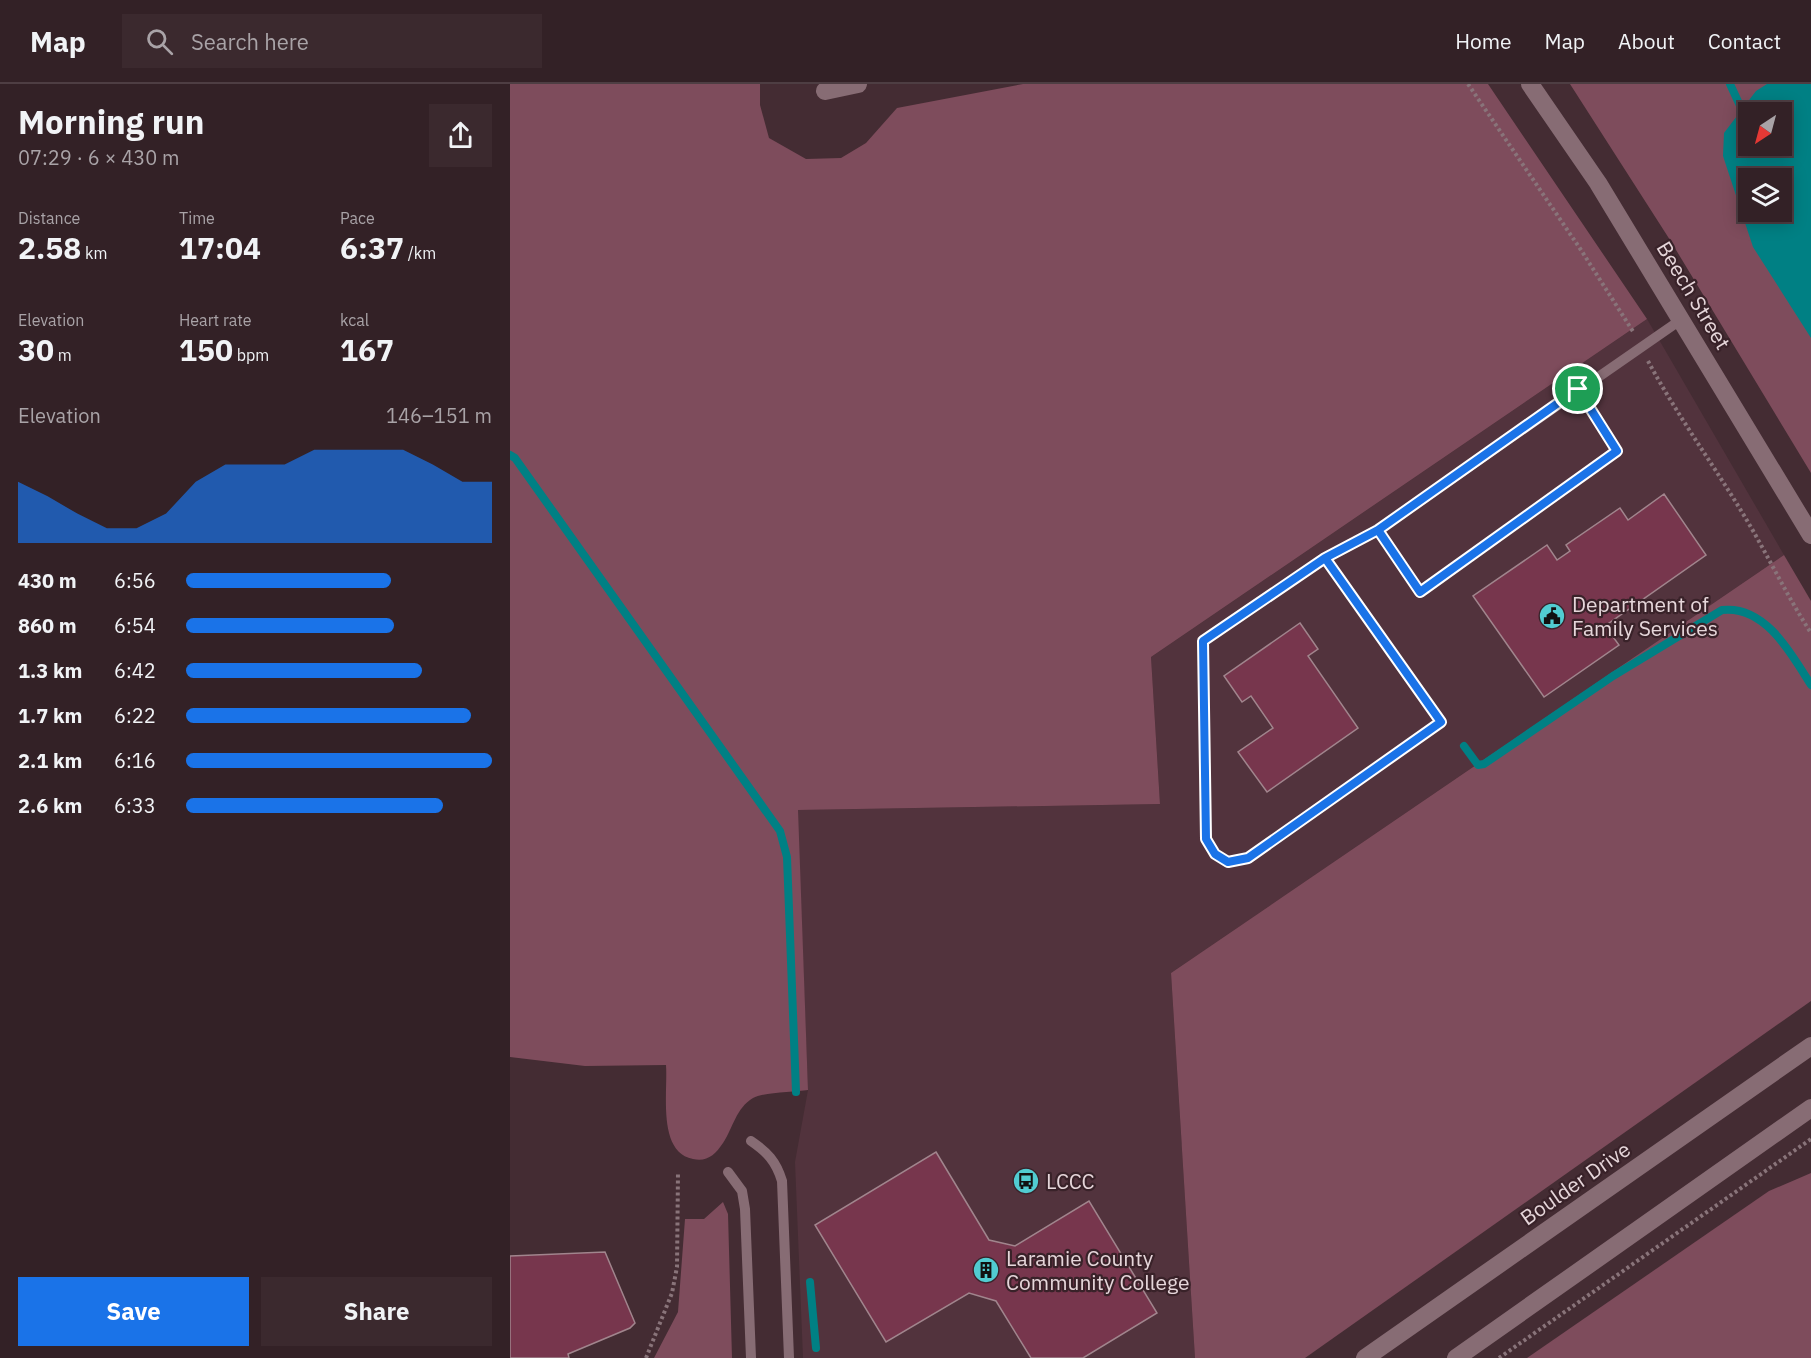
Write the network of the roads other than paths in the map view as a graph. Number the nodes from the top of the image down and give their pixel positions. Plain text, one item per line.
1 (858, 84) edge
2 (1530, 84) edge
3 (825, 91) dead end
4 (1682, 319) junction
5 (1578, 389) junction
6 (1378, 530) junction
7 (1811, 536) edge
8 (1325, 558) junction
9 (1811, 1046) edge
10 (1811, 1108) edge
11 (751, 1141) dead end
12 (728, 1172) dead end
13 (751, 1358) edge
14 (789, 1358) edge
15 (1365, 1358) edge
16 (1456, 1358) edge

1 - 3 street
2 - 4 street, Beech Street
4 - 5 lane
4 - 7 street, Beech Street
5 - 6 lane
5 - 6 lane
6 - 8 lane
8 - 8 lane
9 - 15 street, Boulder Drive
10 - 16 street
11 - 14 lane
12 - 13 lane

